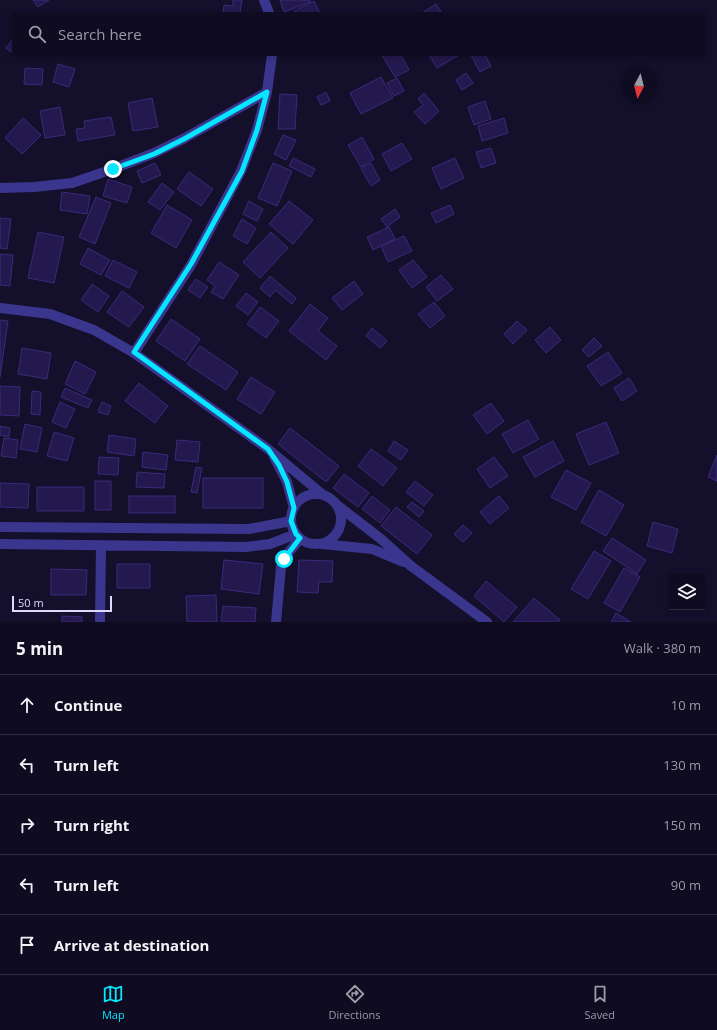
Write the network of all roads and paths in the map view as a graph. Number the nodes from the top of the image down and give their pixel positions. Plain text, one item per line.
1 (264, 0) edge
2 (269, 12) edge
3 (272, 56) edge
4 (267, 92) junction
5 (0, 188) edge
6 (0, 308) edge
7 (134, 352) junction
8 (268, 449) junction
9 (322, 494) junction
10 (337, 505) junction
11 (294, 508) junction
12 (291, 521) junction
13 (0, 527) edge
14 (298, 536) junction
15 (0, 544) edge
16 (320, 544) junction
17 (101, 545) junction
18 (411, 566) junction
19 (100, 622) edge
20 (276, 622) edge
21 (487, 622) edge

1 - 2 street
3 - 4 street
4 - 5 street
4 - 7 street
6 - 7 street
7 - 8 street
8 - 9 street
8 - 11 street
9 - 10 street
9 - 11 street
10 - 16 street
10 - 18 street
11 - 12 street
12 - 13 street
12 - 14 street
14 - 16 street
14 - 17 street
14 - 20 street
15 - 17 street
16 - 18 street
17 - 19 street
18 - 21 street

